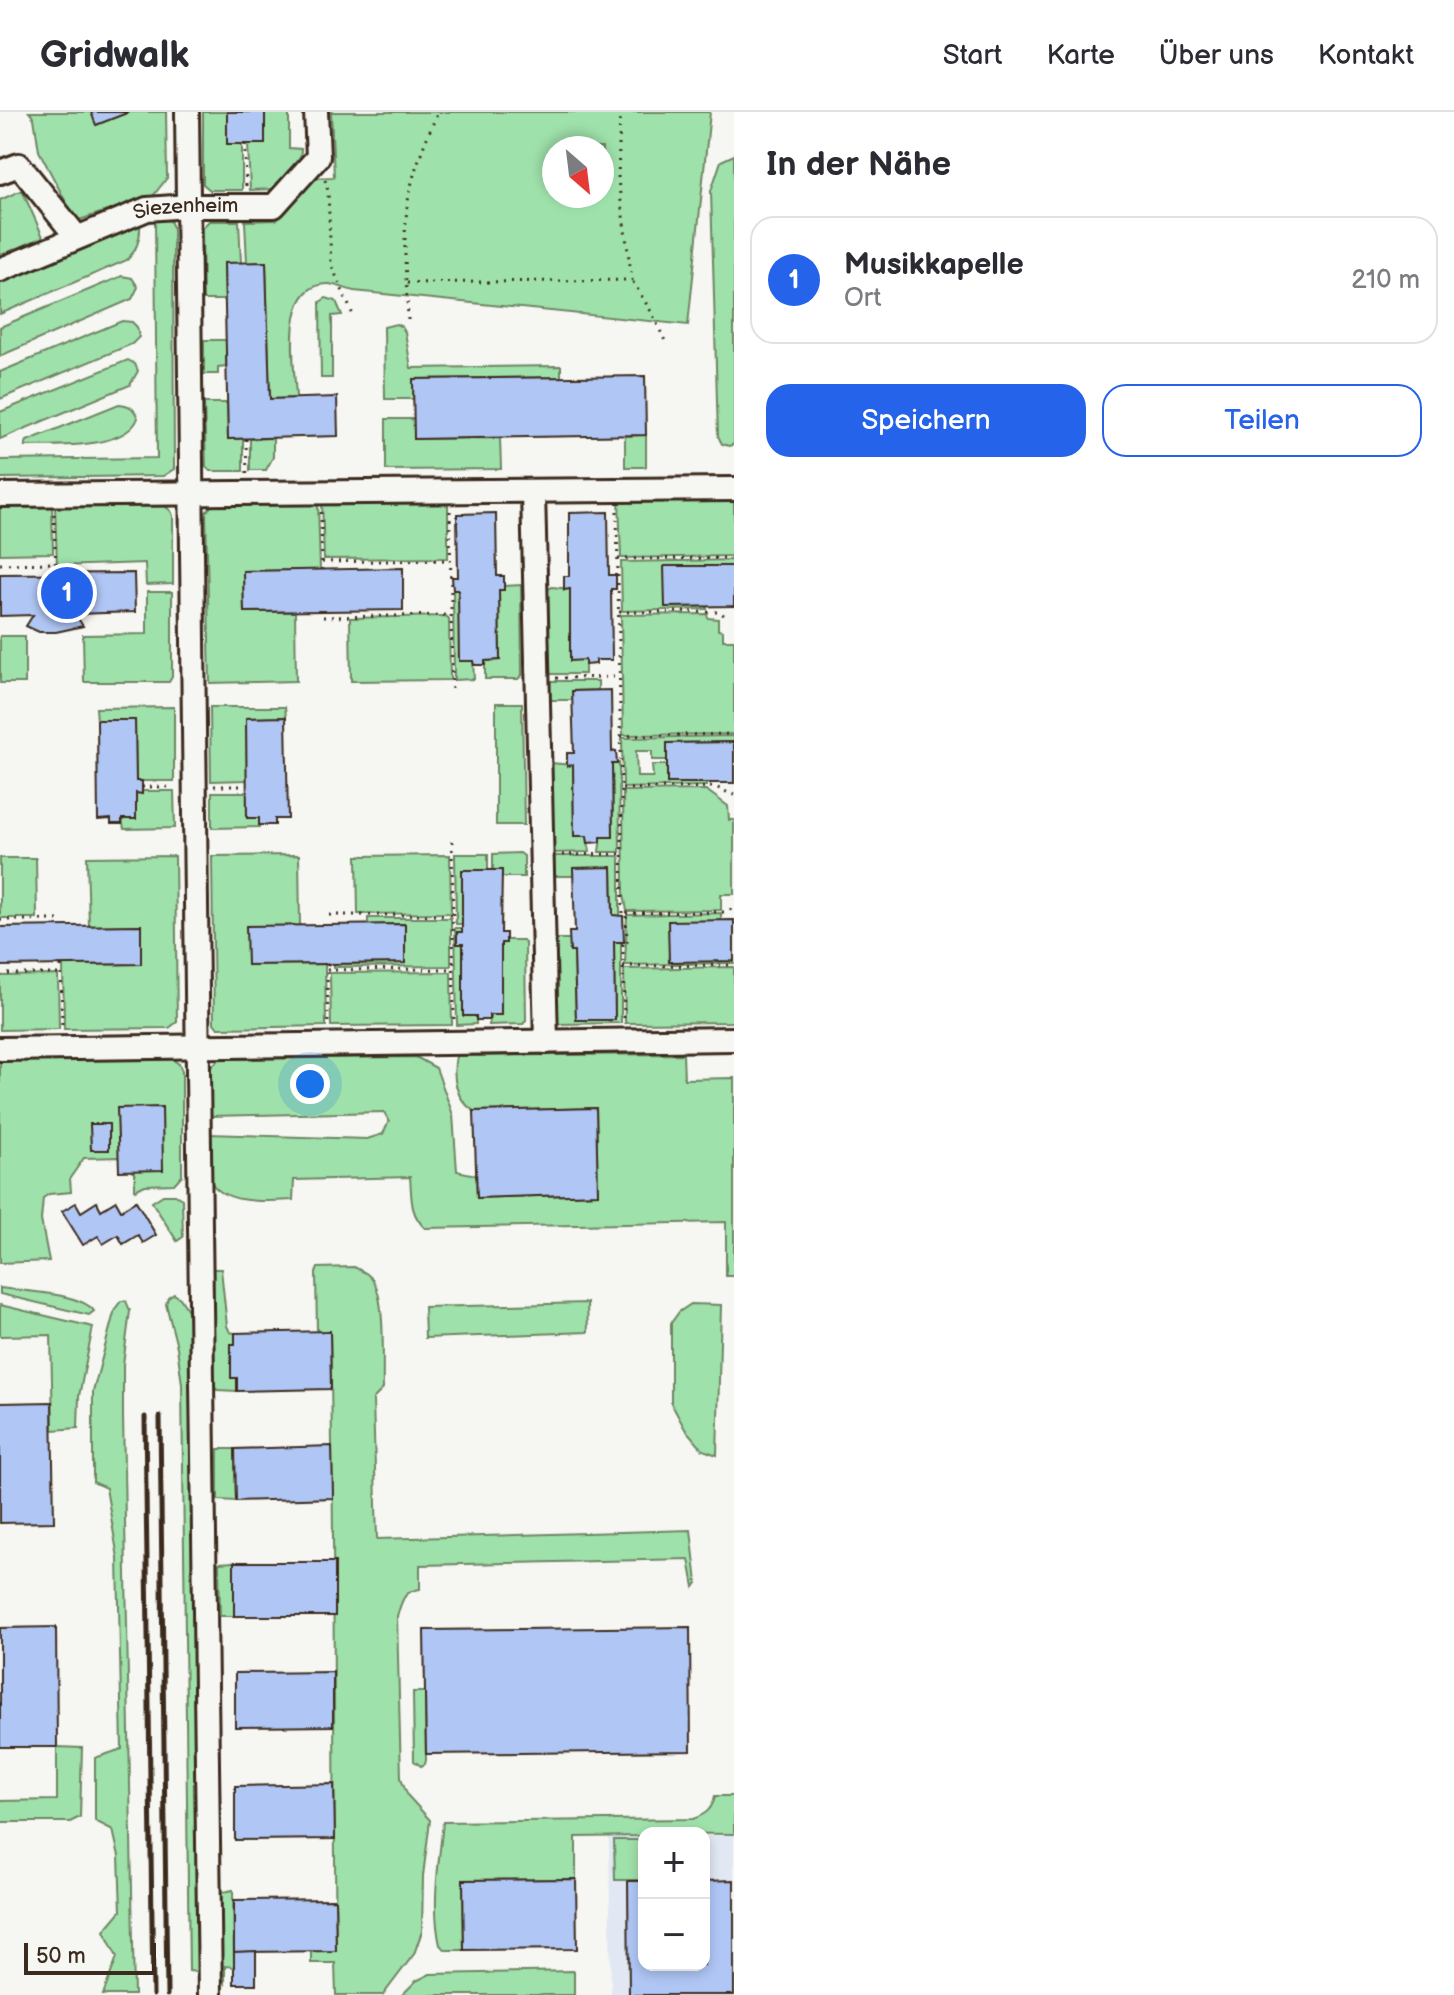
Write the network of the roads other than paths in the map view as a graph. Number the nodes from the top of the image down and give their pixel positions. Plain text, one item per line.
1 (187, 112) edge
2 (316, 112) edge
3 (0, 172) edge
4 (188, 206) junction
5 (76, 236) junction
6 (0, 270) edge
7 (734, 489) edge
8 (533, 491) junction
9 (189, 493) junction
10 (0, 495) edge
11 (734, 1039) edge
12 (546, 1042) junction
13 (199, 1046) junction
14 (0, 1049) edge
15 (210, 1995) edge

1 - 4 lane
2 - 4 lane, Siezenheim
3 - 5 lane
4 - 5 lane, Siezenheim
4 - 9 lane
5 - 6 lane, Siezenheim
7 - 8 lane
8 - 9 lane
8 - 12 lane
9 - 10 lane
9 - 13 lane
11 - 12 lane
12 - 13 lane
13 - 14 lane
13 - 15 lane

